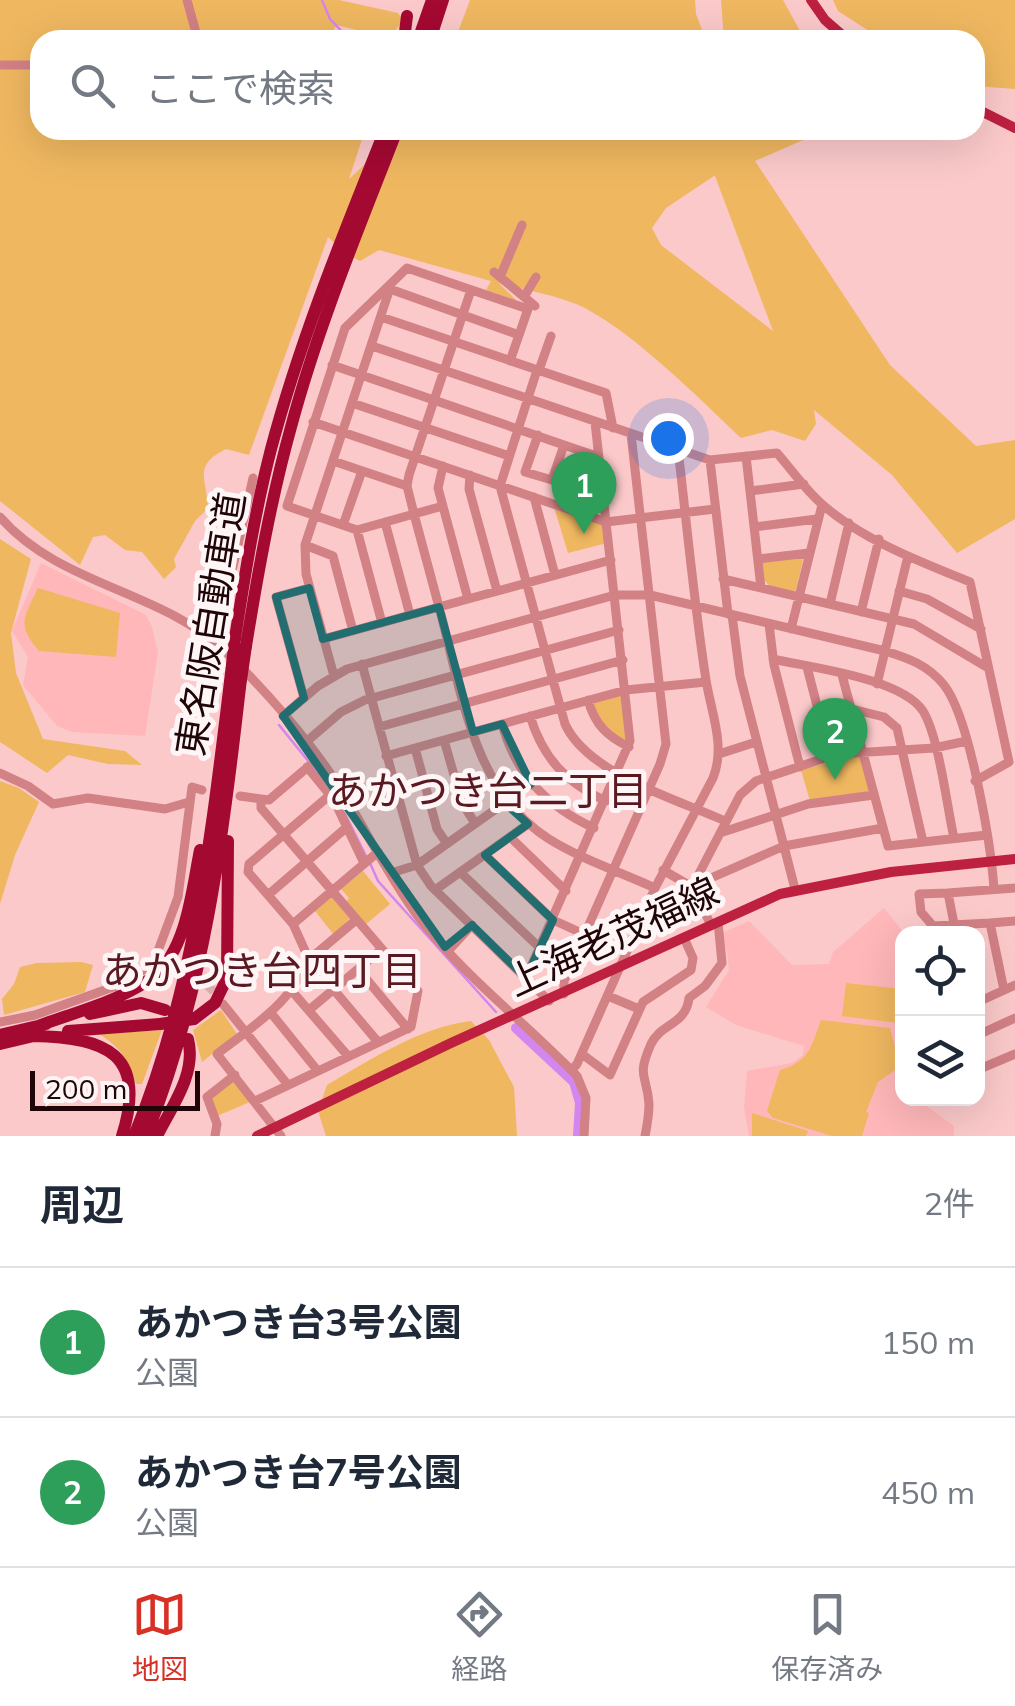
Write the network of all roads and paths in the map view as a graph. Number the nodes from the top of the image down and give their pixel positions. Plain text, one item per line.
1 (186, 0) edge
2 (432, 0) edge
3 (811, 0) edge
4 (442, 5) edge
5 (407, 16) dead end
6 (195, 30) edge
7 (405, 30) edge
8 (422, 30) edge
9 (433, 30) edge
10 (836, 30) edge
11 (30, 65) edge
12 (0, 66) edge
13 (985, 113) edge
14 (1015, 128) edge
15 (378, 140) edge
16 (393, 140) edge
17 (522, 225) dead end
18 (536, 277) dead end
19 (388, 290) junction
20 (471, 290) junction
21 (522, 300) junction
22 (535, 306) dead end
23 (462, 316) junction
24 (381, 317) junction
25 (520, 335) junction
26 (551, 336) dead end
27 (453, 342) junction
28 (372, 346) junction
29 (510, 361) junction
30 (332, 365) junction
31 (444, 370) junction
32 (538, 370) junction
33 (362, 376) junction
34 (434, 400) junction
35 (528, 400) junction
36 (352, 403) junction
37 (313, 422) junction
38 (595, 422) junction
39 (424, 428) junction
40 (613, 428) junction
41 (518, 429) junction
42 (342, 432) junction
43 (631, 434) junction
44 (538, 436) junction
45 (564, 446) junction
46 (678, 449) junction
47 (415, 456) junction
48 (508, 456) junction
49 (746, 456) junction
50 (599, 457) junction
51 (710, 460) junction
52 (333, 461) junction
53 (442, 466) junction
54 (362, 471) junction
55 (470, 475) junction
56 (252, 478) dead end
57 (804, 484) junction
58 (407, 486) junction
59 (500, 486) junction
60 (750, 491) junction
61 (534, 498) junction
62 (822, 504) junction
63 (443, 506) junction
64 (715, 509) junction
65 (685, 512) junction
66 (414, 514) junction
67 (314, 516) junction
68 (0, 518) edge
69 (641, 518) junction
70 (817, 519) junction
71 (385, 522) junction
72 (606, 522) junction
73 (849, 522) junction
74 (343, 526) junction
75 (754, 526) junction
76 (356, 530) junction
77 (879, 539) junction
78 (305, 545) junction
79 (809, 553) junction
80 (908, 556) junction
81 (758, 559) junction
82 (611, 560) junction
83 (555, 575) junction
84 (724, 579) junction
85 (526, 583) junction
86 (309, 588) junction
87 (761, 588) junction
88 (497, 591) junction
89 (899, 591) junction
90 (615, 595) junction
91 (650, 595) junction
92 (799, 597) junction
93 (468, 599) junction
94 (830, 604) junction
95 (696, 606) junction
96 (440, 607) junction
97 (861, 612) junction
98 (730, 614) junction
99 (410, 615) junction
100 (534, 617) junction
101 (892, 619) junction
102 (382, 623) junction
103 (769, 624) junction
104 (980, 628) junction
105 (791, 629) junction
106 (619, 630) junction
107 (353, 631) junction
108 (211, 640) junction
109 (323, 640) junction
110 (448, 641) junction
111 (240, 642) junction
112 (544, 650) junction
113 (884, 651) junction
114 (773, 659) junction
115 (622, 660) junction
116 (362, 664) junction
117 (807, 667) junction
118 (989, 669) junction
119 (458, 674) junction
120 (334, 676) junction
121 (842, 676) junction
122 (552, 680) junction
123 (706, 682) junction
124 (878, 684) junction
125 (661, 686) junction
126 (626, 690) junction
127 (304, 698) junction
128 (371, 698) junction
129 (588, 700) junction
130 (466, 703) junction
131 (560, 708) junction
132 (852, 709) junction
133 (283, 716) junction
134 (530, 716) junction
135 (502, 724) junction
136 (378, 727) junction
137 (229, 732) junction
138 (473, 732) junction
139 (444, 740) junction
140 (966, 740) junction
141 (306, 742) junction
142 (756, 742) junction
143 (629, 747) junction
144 (415, 748) junction
145 (934, 748) junction
146 (903, 749) junction
147 (862, 750) junction
148 (719, 754) junction
149 (386, 756) junction
150 (830, 756) junction
151 (312, 763) junction
152 (800, 766) junction
153 (0, 772) edge
154 (618, 773) junction
155 (766, 778) junction
156 (976, 782) junction
157 (531, 784) junction
158 (650, 788) junction
159 (202, 790) dead end
160 (330, 795) junction
161 (874, 795) junction
162 (240, 796) dead end
163 (261, 799) junction
164 (606, 801) junction
165 (189, 802) junction
166 (507, 802) junction
167 (697, 808) junction
168 (775, 812) junction
169 (726, 821) junction
170 (476, 823) junction
171 (528, 824) junction
172 (347, 828) junction
173 (594, 828) junction
174 (883, 828) junction
175 (720, 833) junction
176 (284, 834) junction
177 (987, 835) junction
178 (510, 837) junction
179 (954, 838) junction
180 (924, 842) junction
181 (447, 844) junction
182 (784, 846) junction
183 (485, 854) junction
184 (582, 855) junction
185 (369, 858) junction
186 (1015, 859) edge
187 (992, 861) junction
188 (307, 862) junction
189 (416, 865) junction
190 (613, 870) junction
191 (663, 870) junction
192 (460, 872) junction
193 (390, 873) junction
194 (692, 886) junction
195 (655, 888) junction
196 (1015, 888) edge
197 (796, 889) junction
198 (435, 890) junction
199 (994, 890) junction
200 (332, 891) junction
201 (566, 891) junction
202 (948, 893) junction
203 (268, 895) junction
204 (356, 920) junction
205 (552, 920) junction
206 (1015, 921) edge
207 (990, 923) junction
208 (293, 924) junction
209 (714, 924) junction
210 (472, 926) junction
211 (933, 926) edge
212 (955, 926) edge
213 (975, 926) edge
214 (584, 934) junction
215 (684, 938) junction
216 (540, 948) junction
217 (382, 949) junction
218 (449, 950) junction
219 (305, 963) junction
220 (358, 969) junction
221 (619, 969) junction
222 (526, 978) junction
223 (1015, 985) edge
224 (291, 990) junction
225 (334, 990) junction
226 (1004, 990) junction
227 (564, 994) junction
228 (608, 996) junction
229 (985, 999) edge
230 (549, 1001) junction
231 (224, 1004) tunnel mouth
232 (639, 1009) junction
233 (165, 1010) dead end
234 (310, 1010) junction
235 (270, 1012) junction
236 (516, 1016) junction
237 (1015, 1018) edge
238 (0, 1022) edge
239 (631, 1028) junction
240 (408, 1029) junction
241 (36, 1031) junction
242 (244, 1032) junction
243 (985, 1032) edge
244 (0, 1035) edge
245 (188, 1039) dead end
246 (653, 1040) junction
247 (378, 1042) junction
248 (0, 1044) edge
249 (582, 1054) junction
250 (1015, 1054) edge
251 (348, 1056) junction
252 (985, 1067) edge
253 (317, 1070) junction
254 (572, 1070) junction
255 (235, 1075) junction
256 (288, 1085) junction
257 (255, 1101) junction
258 (278, 1132) edge
259 (122, 1136) edge
260 (134, 1136) edge
261 (146, 1136) edge
262 (157, 1136) edge
263 (215, 1136) edge
264 (256, 1136) edge
265 (584, 1136) edge
266 (646, 1136) edge

1 - 6 street
2 - 8 highway
3 - 10 main road
4 - 9 highway
5 - 7 highway
11 - 12 street
13 - 14 main road
15 - 111 highway, 東名阪自動車道
16 - 111 highway, 東名阪自動車道
17 - 21 street
18 - 21 street
19 - 20 street
19 - 23 street
19 - 24 street
19 - 30 street
20 - 21 street
20 - 23 street
21 - 22 street
21 - 25 street
23 - 25 street
23 - 27 street
24 - 27 street
24 - 28 street
25 - 29 street
26 - 32 street
27 - 29 street
27 - 31 street
28 - 31 street
28 - 33 street
29 - 32 street
30 - 33 street
30 - 37 street
31 - 34 street
31 - 35 street
32 - 35 street
32 - 40 street
33 - 34 street
33 - 36 street
34 - 39 street
34 - 41 street
35 - 38 street
35 - 41 street
36 - 39 street
36 - 42 street
37 - 42 street
37 - 67 street
38 - 40 street
38 - 50 street
39 - 47 street
39 - 48 street
40 - 43 street
41 - 44 street
41 - 48 street
42 - 47 street
42 - 52 street
43 - 46 street
43 - 69 street
44 - 45 street
44 - 45 street
45 - 50 street
46 - 51 street
46 - 65 street
47 - 53 street
47 - 58 street
48 - 59 street
49 - 51 street
49 - 57 street
49 - 60 street
50 - 72 street
51 - 64 street
52 - 54 street
52 - 67 street
53 - 55 street
53 - 63 street
54 - 58 street
54 - 74 street
55 - 59 street
55 - 88 street
56 - 108 street
57 - 60 street
57 - 62 street
58 - 66 street
59 - 61 street
59 - 85 street
60 - 75 street
61 - 72 street
61 - 83 street
62 - 70 street
62 - 73 street
63 - 66 street
63 - 93 street
64 - 65 street
64 - 84 street
65 - 69 street
65 - 95 street
66 - 71 street
66 - 96 street
67 - 74 street
67 - 78 street
68 - 108 street
69 - 72 street
69 - 91 street
70 - 75 street
70 - 79 street
71 - 76 street
71 - 99 street
72 - 82 street
73 - 77 street
73 - 94 street
74 - 76 street
75 - 81 street
76 - 102 street
77 - 80 street
77 - 97 street
78 - 86 street
78 - 107 street
79 - 81 street
79 - 92 street
80 - 89 street
80 - 104 street
81 - 87 street
82 - 83 street
82 - 90 street
83 - 85 street
84 - 87 street
84 - 98 street
85 - 88 street
85 - 100 street
86 - 109 street
86 - 127 street
87 - 92 street
88 - 93 street
89 - 101 street
89 - 104 street
90 - 91 street
90 - 100 street
90 - 106 street
91 - 95 street
91 - 125 street
92 - 94 street
92 - 105 street
93 - 96 street
94 - 97 street
95 - 98 street
95 - 123 street
96 - 99 street
96 - 110 street
97 - 101 street
98 - 103 street
98 - 142 street
99 - 102 street
100 - 110 street
100 - 112 street
101 - 113 street
101 - 118 street
102 - 107 street
103 - 105 street
103 - 114 street
104 - 118 street
105 - 113 street
106 - 112 street
106 - 115 street
107 - 109 street
108 - 133 street
109 - 120 street
110 - 116 street
110 - 119 street
111 - 137 highway, 東名阪自動車道, bridge
112 - 119 street
112 - 122 street
113 - 124 street
113 - 140 street
114 - 117 street
114 - 152 street
115 - 122 street
115 - 126 street
116 - 120 street
116 - 128 street
117 - 121 street
117 - 150 street
118 - 156 street
119 - 128 street
119 - 130 street
120 - 127 street
121 - 124 street
121 - 132 street
122 - 130 street
122 - 131 street
123 - 125 street
123 - 148 street
124 - 145 street
125 - 126 street
125 - 158 street
126 - 129 street
126 - 143 street
127 - 133 street
128 - 136 street
128 - 141 street
129 - 131 street
129 - 143 street
130 - 136 street
130 - 138 street
131 - 134 street
131 - 154 street
132 - 146 street
132 - 147 street
133 - 141 street
134 - 135 street
134 - 164 street
135 - 138 street
135 - 157 street
136 - 149 street
137 - 241 highway
137 - 241 highway, bridge
137 - 260 highway, 東名阪自動車道
137 - 261 highway, 東名阪自動車道
138 - 139 street
138 - 166 street
139 - 144 street
139 - 170 street
140 - 145 street
140 - 156 street
141 - 151 street
142 - 148 street
142 - 155 street
143 - 154 street
144 - 149 street
144 - 181 street
145 - 146 street
145 - 179 street
146 - 147 street
146 - 180 street
147 - 150 street
147 - 161 street
148 - 167 street
149 - 189 street
150 - 152 street
151 - 160 street
151 - 163 street
151 - 185 street
152 - 155 street
153 - 165 street
154 - 158 street
154 - 164 street
155 - 168 street
155 - 169 street
156 - 177 street
157 - 166 street
157 - 173 street
158 - 167 street
158 - 190 street
159 - 165 street
160 - 172 street
160 - 176 street
161 - 168 street
161 - 174 street
162 - 163 street
163 - 176 street
164 - 173 street
165 - 238 street
166 - 170 street
166 - 171 street
167 - 169 street
167 - 191 street
168 - 175 street
168 - 182 street
169 - 175 street
170 - 181 street
171 - 178 street
171 - 184 street
172 - 185 street
172 - 188 street
173 - 184 street
174 - 180 street
174 - 182 street
175 - 194 street
176 - 188 street
176 - 203 street
177 - 179 street
177 - 187 street
178 - 183 street
178 - 201 street
179 - 180 street
181 - 189 street
182 - 194 street
182 - 197 street
183 - 192 street
183 - 205 street
184 - 190 street
184 - 201 street
185 - 193 street
185 - 200 street
186 - 187 main road, 上海老茂福線
187 - 197 main road, 上海老茂福線
187 - 199 street
188 - 200 street
188 - 203 street
189 - 193 street
189 - 198 street
190 - 195 street
190 - 214 street
191 - 194 street
191 - 195 street
192 - 198 street
192 - 216 street
193 - 218 street
194 - 209 street
195 - 221 street
196 - 199 street
197 - 209 main road, 上海老茂福線
198 - 210 street
199 - 202 street
200 - 204 street
200 - 208 street
201 - 205 street
202 - 211 street
202 - 212 street
203 - 208 street
204 - 217 street
204 - 219 street
205 - 214 street
205 - 216 street
206 - 207 street
207 - 213 street
207 - 226 street
208 - 219 street
209 - 215 main road, 上海老茂福線
209 - 246 street
210 - 218 street
210 - 222 street
214 - 227 street
215 - 221 main road, 上海老茂福線
215 - 232 street
216 - 222 street
217 - 220 street
217 - 240 street
218 - 236 street
219 - 224 street
220 - 225 street
220 - 240 street
221 - 227 main road, 上海老茂福線
221 - 228 street
222 - 230 street
223 - 226 street
224 - 234 street
224 - 235 street
225 - 234 street
225 - 247 street
226 - 229 street
227 - 230 main road, 上海老茂福線
228 - 232 street
228 - 249 street
230 - 236 main road, 上海老茂福線
231 - 242 street
232 - 239 street
233 - 241 highway
234 - 251 street
235 - 242 street
235 - 253 street
236 - 254 street
236 - 258 main road, 上海老茂福線
237 - 243 street
239 - 246 street
239 - 249 street
240 - 247 street
241 - 244 highway
241 - 248 highway
241 - 259 highway
242 - 255 street
242 - 256 street
245 - 262 highway
246 - 266 street
247 - 251 street
249 - 254 street
250 - 252 street
251 - 253 street
253 - 256 street
254 - 265 street
255 - 257 street
255 - 263 street
256 - 257 street
257 - 258 street
258 - 264 main road, 上海老茂福線

